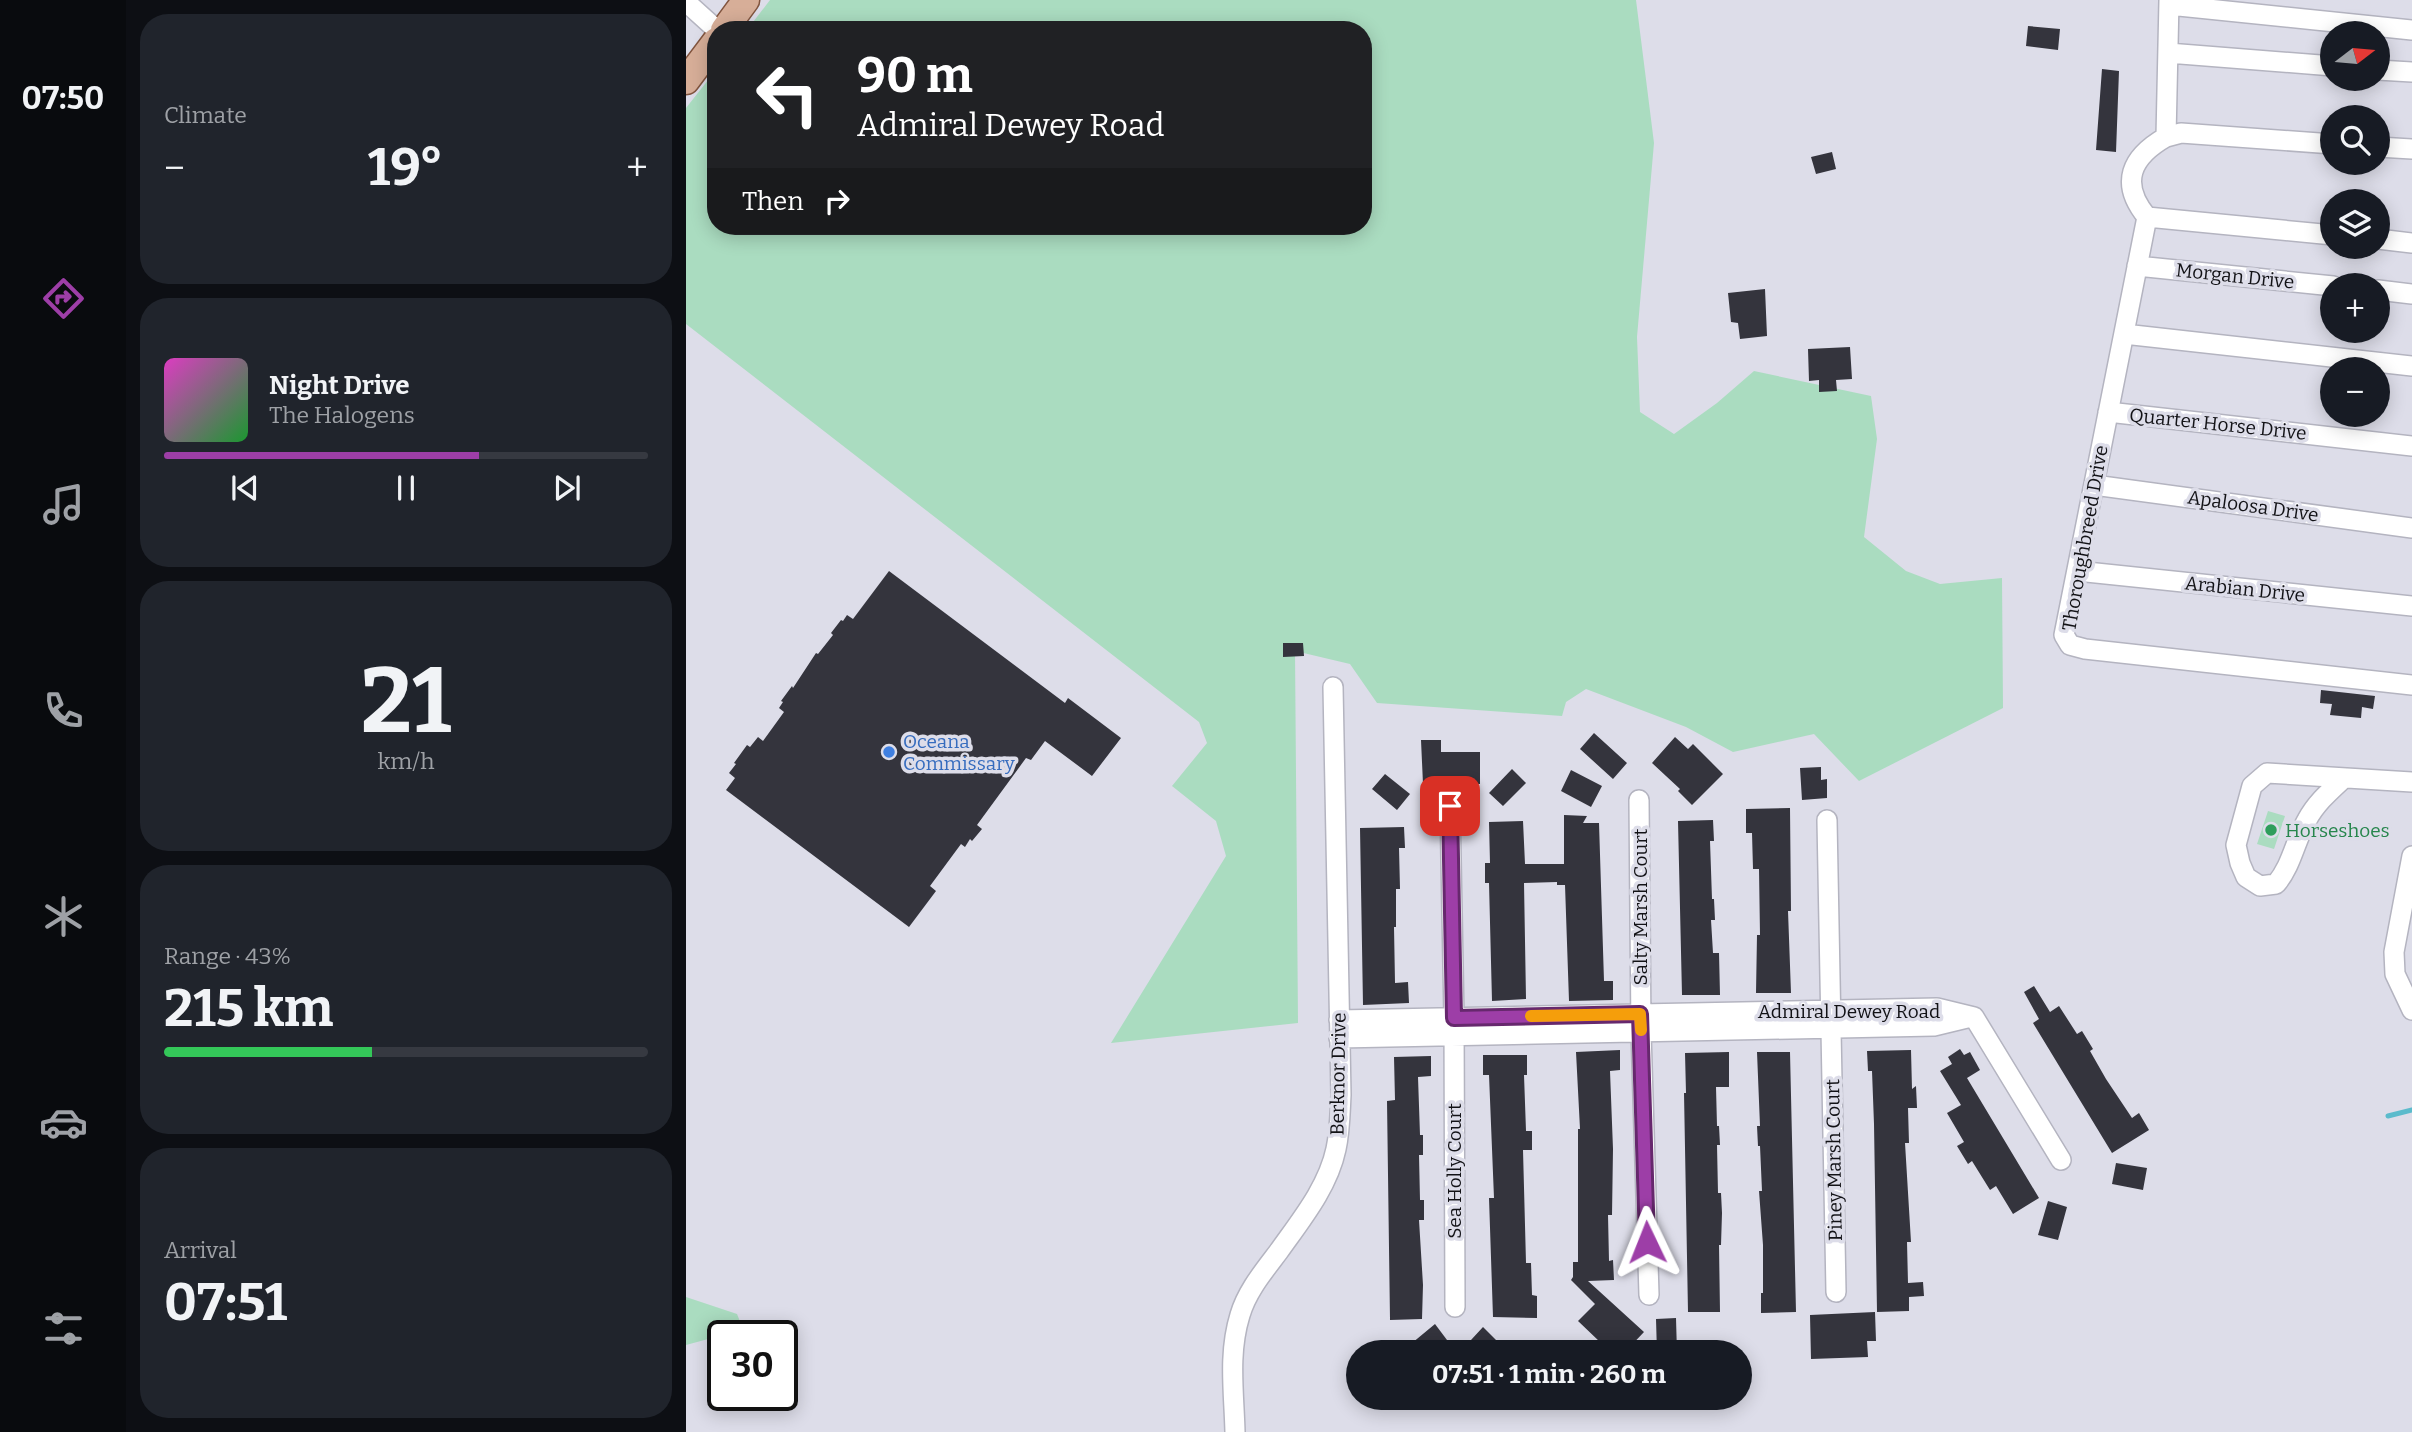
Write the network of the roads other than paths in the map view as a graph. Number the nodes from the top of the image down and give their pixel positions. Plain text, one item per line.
1 (746, 0) edge
2 (686, 2) edge
3 (2169, 2) edge
4 (707, 21) edge
5 (731, 21) edge
6 (2412, 30) edge
7 (707, 53) edge
8 (2168, 53) junction
9 (2320, 65) edge
10 (2390, 71) edge
11 (2412, 72) edge
12 (686, 81) edge
13 (2166, 137) junction
14 (2320, 143) edge
15 (2390, 148) edge
16 (2412, 149) edge
17 (2147, 217) junction
18 (2320, 234) edge
19 (2390, 240) edge
20 (2412, 243) edge
21 (2137, 266) junction
22 (2320, 285) edge
23 (2390, 291) edge
24 (2412, 293) edge
25 (2123, 334) junction
26 (2412, 366) edge
27 (2108, 412) junction
28 (2412, 446) edge
29 (2094, 485) junction
30 (2412, 528) edge
31 (2077, 571) junction
32 (2412, 606) edge
33 (2412, 685) edge
34 (1333, 687) dead end
35 (2344, 778) junction
36 (2412, 782) edge
37 (1639, 800) dead end
38 (1450, 806) dead end
39 (1827, 820) dead end
40 (2412, 856) edge
41 (2412, 1010) edge
42 (1831, 1019) junction
43 (1641, 1023) junction
44 (1454, 1027) junction
45 (1339, 1029) junction
46 (2060, 1160) dead end
47 (1836, 1292) dead end
48 (1649, 1295) dead end
49 (1455, 1307) dead end
50 (1235, 1432) edge

1 - 5 main road
2 - 4 street
3 - 6 street
3 - 8 street
7 - 12 main road
8 - 9 street
8 - 13 street
10 - 11 street
13 - 14 street
13 - 17 street
15 - 16 street
17 - 18 street
17 - 21 street, Thoroughbreed Drive
19 - 20 street
21 - 22 street, Morgan Drive
21 - 25 street, Thoroughbreed Drive
23 - 24 street
25 - 26 street
25 - 27 street, Thoroughbreed Drive
27 - 28 street, Quarter Horse Drive
27 - 29 street, Thoroughbreed Drive
29 - 30 street, Apaloosa Drive
29 - 31 street, Thoroughbreed Drive
31 - 32 street, Arabian Drive
31 - 33 street, Thoroughbreed Drive
34 - 45 street, Berknor Drive
35 - 35 street
35 - 36 street
37 - 43 street, Salty Marsh Court
38 - 44 street, Sea Holly Court
39 - 42 street, Piney Marsh Court
40 - 41 street
42 - 43 street, Admiral Dewey Road
42 - 46 street, Admiral Dewey Road
42 - 47 street, Piney Marsh Court
43 - 44 street, Admiral Dewey Road
43 - 48 street, Salty Marsh Court
44 - 45 street, Admiral Dewey Road
44 - 49 street, Sea Holly Court
45 - 50 street, Berknor Drive

